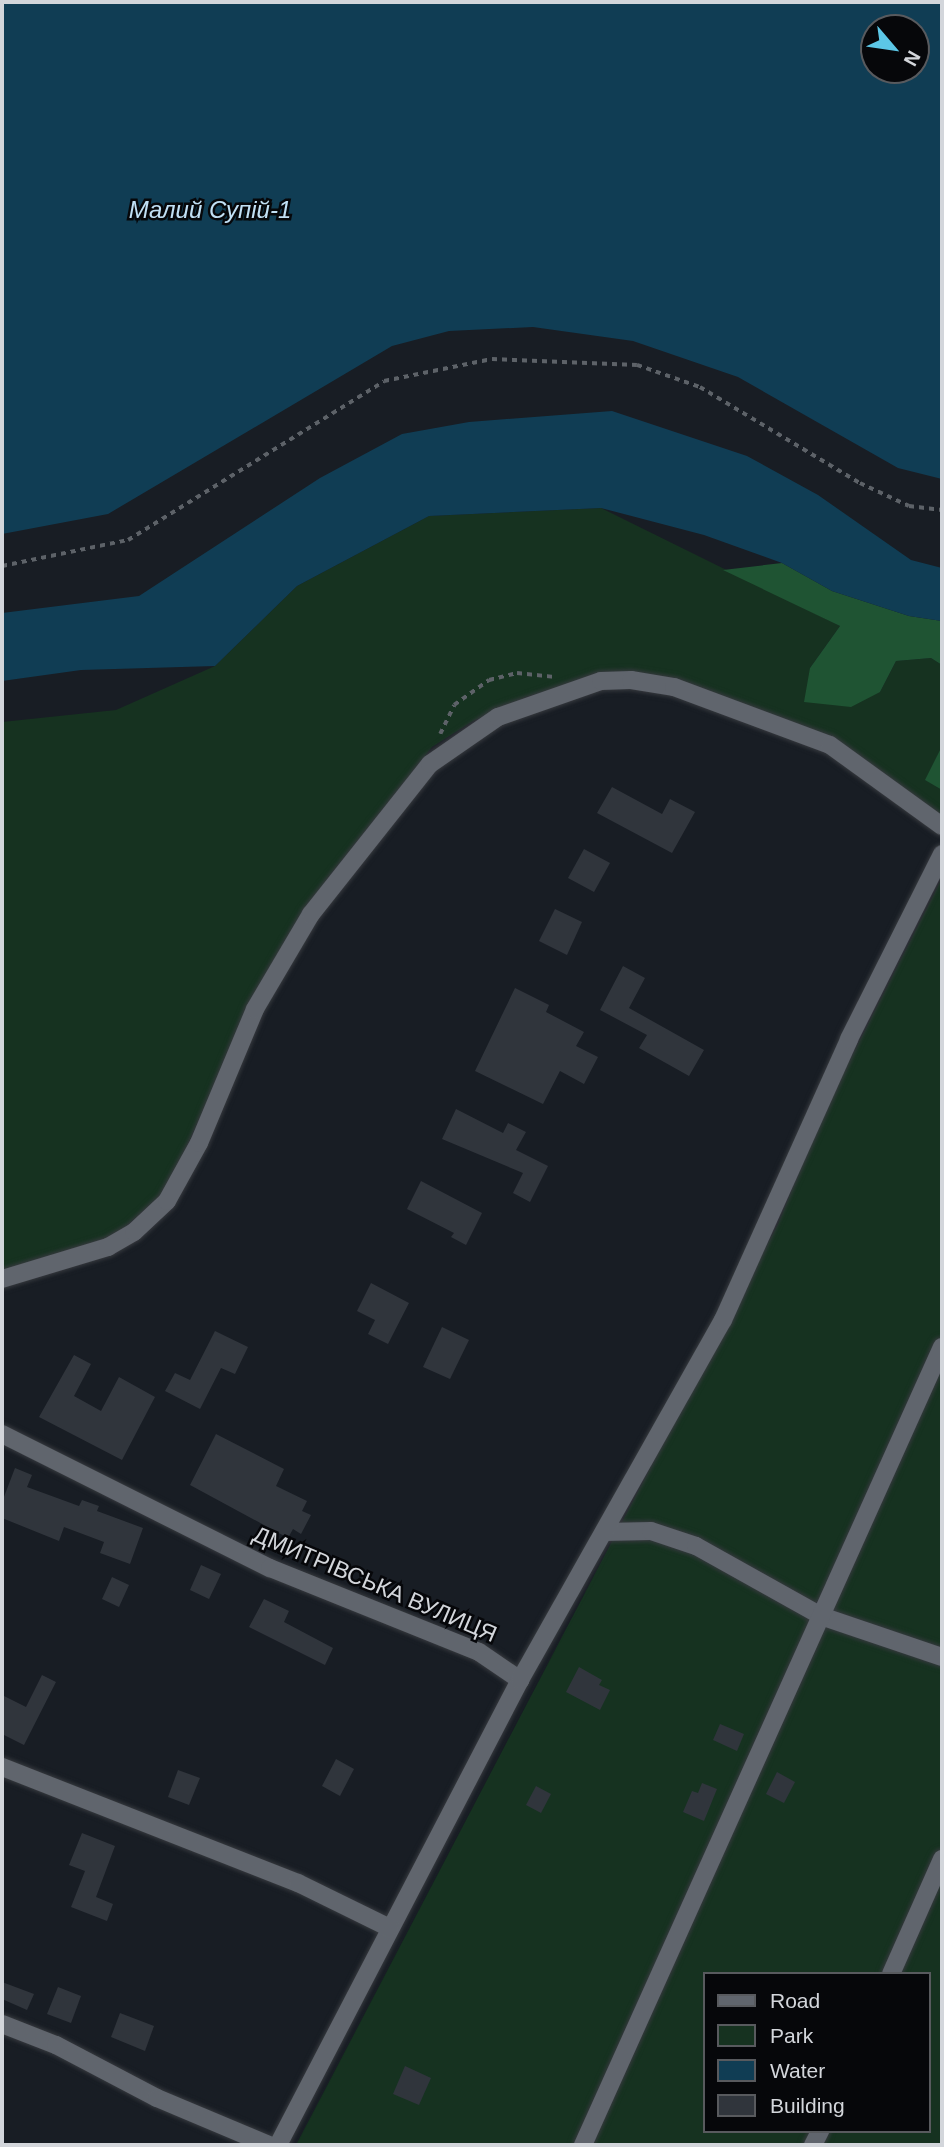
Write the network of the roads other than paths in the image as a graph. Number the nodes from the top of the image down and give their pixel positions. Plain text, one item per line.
1 (942, 826) edge
2 (942, 854) edge
3 (2, 1279) edge
4 (942, 1347) edge
5 (2, 1434) edge
6 (604, 1532) junction
7 (821, 1616) junction
8 (942, 1657) edge
9 (520, 1680) junction
10 (2, 1767) edge
11 (942, 1859) edge
12 (390, 1928) junction
13 (892, 1972) edge
14 (2, 2024) edge
15 (269, 2145) edge
16 (278, 2145) edge
17 (583, 2145) edge

1 - 3 street
2 - 6 street
4 - 7 street
5 - 9 street, ДМИТРІВСЬКА ВУЛИЦЯ
6 - 7 street
6 - 9 street
7 - 8 street
7 - 17 street
9 - 12 street
10 - 12 street
11 - 13 street
12 - 16 street
14 - 15 street

